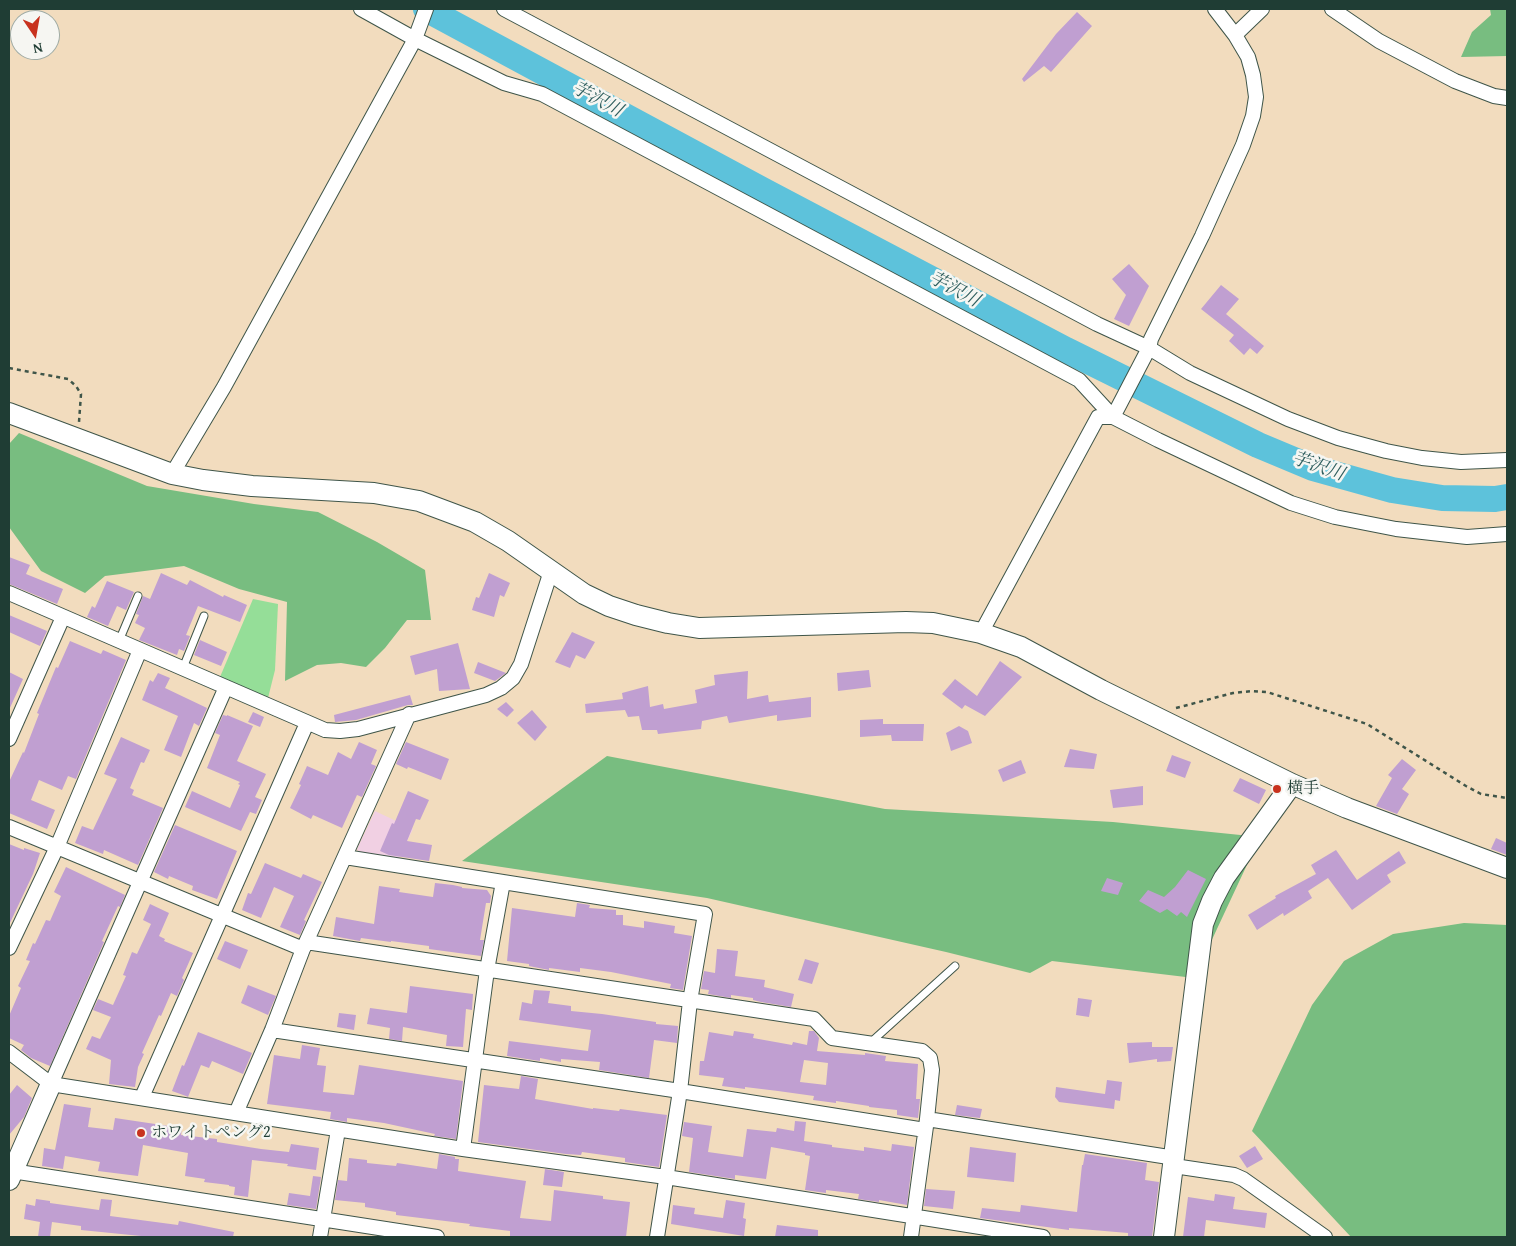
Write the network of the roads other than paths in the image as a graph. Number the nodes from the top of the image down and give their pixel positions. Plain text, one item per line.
1 (361, 9) edge
2 (426, 9) edge
3 (504, 9) edge
4 (1215, 9) edge
5 (1262, 9) edge
6 (1332, 9) edge
7 (417, 34) junction
8 (1235, 35) junction
9 (1507, 98) edge
10 (1148, 348) junction
11 (9, 413) edge
12 (1113, 416) junction
13 (1507, 460) edge
14 (172, 474) junction
15 (1507, 534) edge
16 (551, 571) junction
17 (9, 593) edge
18 (138, 596) dead end
19 (204, 616) dead end
20 (63, 617) junction
21 (981, 633) junction
22 (120, 641) junction
23 (140, 650) junction
24 (183, 668) junction
25 (226, 687) junction
26 (409, 714) junction
27 (307, 723) junction
28 (9, 738) edge
29 (1292, 784) junction
30 (9, 827) edge
31 (57, 847) junction
32 (345, 858) junction
33 (1507, 868) edge
34 (140, 880) junction
35 (503, 882) junction
36 (222, 916) junction
37 (305, 946) junction
38 (9, 948) edge
39 (955, 966) dead end
40 (487, 970) junction
41 (690, 1001) junction
42 (272, 1030) junction
43 (870, 1043) junction
44 (9, 1052) edge
45 (476, 1061) junction
46 (51, 1084) junction
47 (680, 1091) junction
48 (142, 1097) junction
49 (236, 1113) junction
50 (926, 1125) junction
51 (338, 1130) junction
52 (463, 1149) junction
53 (1174, 1162) junction
54 (10, 1173) edge
55 (666, 1177) junction
56 (914, 1217) junction
57 (324, 1220) junction
58 (320, 1237) edge
59 (437, 1237) edge
60 (657, 1237) edge
61 (911, 1237) edge
62 (1043, 1237) edge
63 (1164, 1237) edge
64 (1325, 1237) edge

1 - 7 street
2 - 7 street
3 - 10 street
4 - 8 street
5 - 8 street
6 - 9 street
7 - 12 street
7 - 14 street
8 - 10 street
10 - 12 street
10 - 13 street
11 - 14 street
12 - 15 street
12 - 21 street
14 - 16 street
16 - 21 street
16 - 26 street
17 - 20 street
18 - 22 lane
19 - 24 lane
20 - 22 street
20 - 28 street
21 - 29 street
22 - 23 street
23 - 24 street
23 - 31 street
24 - 25 street
25 - 27 street
25 - 34 street
26 - 27 street
26 - 32 street
27 - 36 street
29 - 33 street
29 - 53 street
30 - 31 street
31 - 34 street
31 - 38 street
32 - 35 street
32 - 37 street
34 - 36 street
34 - 46 street
35 - 40 street
35 - 41 street
36 - 37 street
36 - 48 street
37 - 40 street
37 - 42 street
39 - 43 lane
40 - 41 street
40 - 45 street
41 - 43 street
41 - 47 street
42 - 45 street
42 - 49 street
43 - 50 street
44 - 46 street
45 - 47 street
45 - 52 street
46 - 48 street
46 - 54 street
47 - 50 street
47 - 55 street
48 - 49 street
49 - 51 street
50 - 53 street
50 - 56 street
51 - 52 street
51 - 57 street
52 - 55 street
53 - 63 street
53 - 64 street
54 - 57 street
55 - 56 street
55 - 60 street
56 - 61 street
56 - 62 street
57 - 58 street
57 - 59 street

